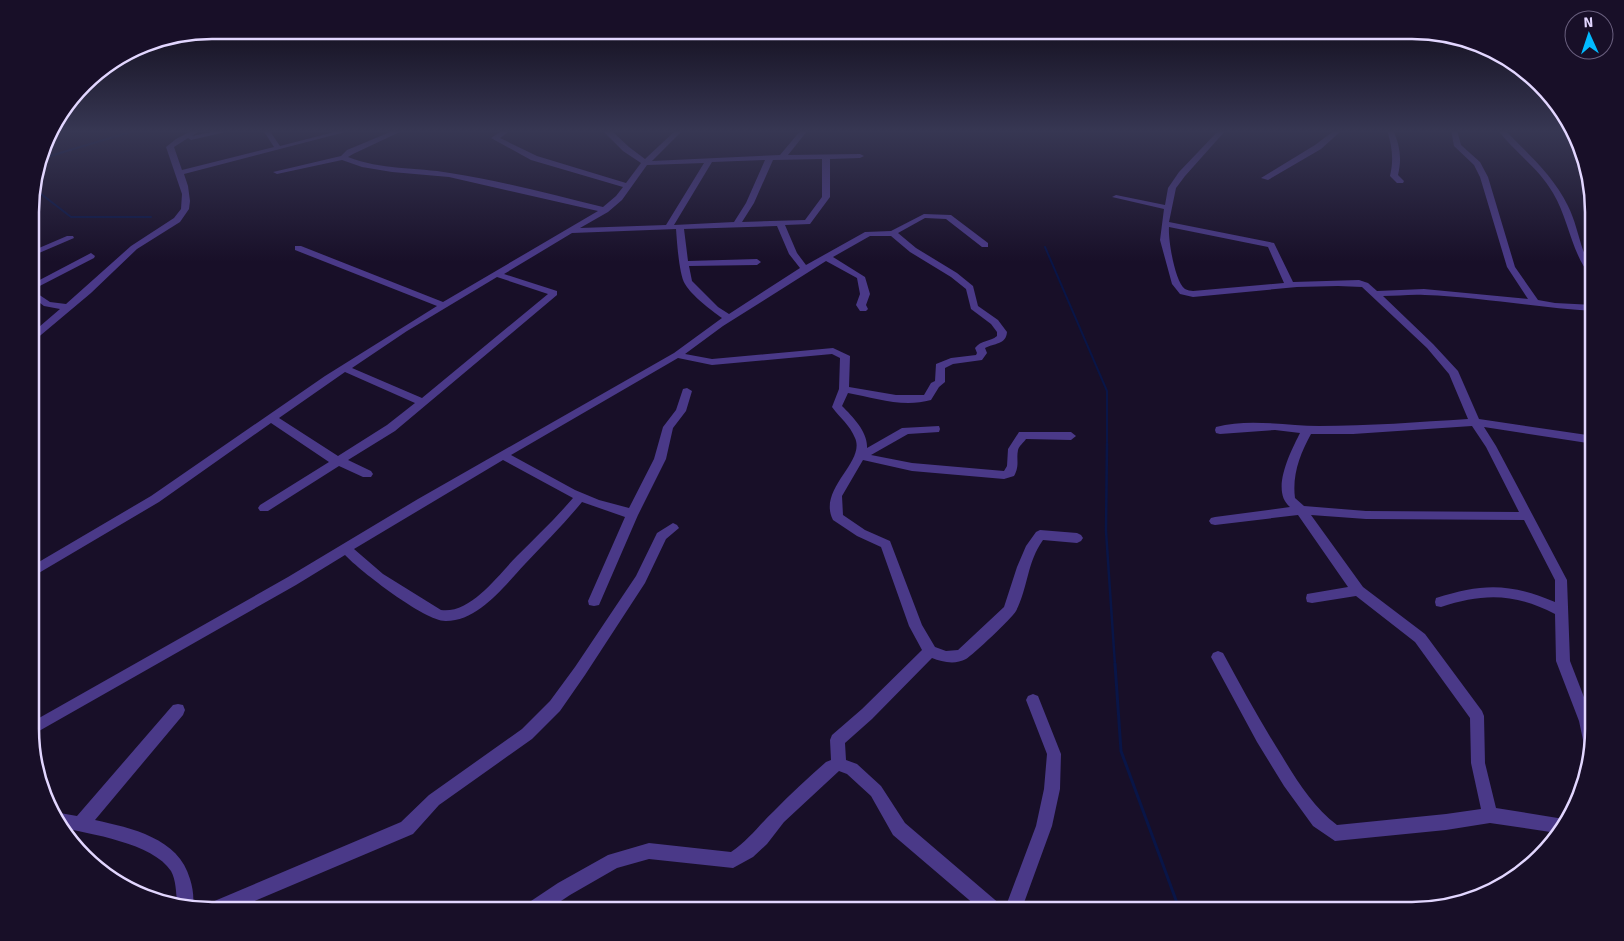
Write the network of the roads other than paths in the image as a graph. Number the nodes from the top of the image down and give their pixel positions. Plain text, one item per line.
1 (180, 173) edge
2 (437, 174) edge
3 (587, 174) edge
4 (637, 174) edge
5 (702, 174) edge
6 (763, 174) edge
7 (826, 174) edge
8 (1182, 174) edge
9 (1272, 174) edge
10 (1395, 174) edge
11 (1482, 174) edge
12 (1545, 174) edge
13 (1265, 178) dead end
14 (1400, 181) dead end
15 (628, 186) junction
16 (1116, 197) dead end
17 (1168, 208) junction
18 (605, 210) junction
19 (780, 223) junction
20 (1165, 224) junction
21 (736, 225) junction
22 (680, 227) junction
23 (668, 228) junction
24 (571, 231) junction
25 (893, 233) junction
26 (70, 238) dead end
27 (985, 245) dead end
28 (298, 248) dead end
29 (39, 251) edge
30 (90, 256) dead end
31 (826, 257) junction
32 (757, 262) dead end
33 (684, 264) junction
34 (1585, 264) edge
35 (805, 269) junction
36 (496, 274) junction
37 (39, 283) edge
38 (1288, 284) junction
39 (1375, 294) junction
40 (39, 298) edge
41 (1535, 302) junction
42 (443, 305) junction
43 (66, 307) junction
44 (1585, 308) edge
45 (863, 309) dead end
46 (728, 318) junction
47 (39, 332) edge
48 (677, 355) junction
49 (344, 368) junction
50 (844, 389) junction
51 (687, 391) dead end
52 (423, 402) junction
53 (271, 418) junction
54 (1475, 422) junction
55 (935, 429) dead end
56 (1220, 430) dead end
57 (1307, 430) junction
58 (1071, 436) dead end
59 (1585, 439) edge
60 (504, 456) junction
61 (860, 456) junction
62 (338, 462) junction
63 (367, 474) dead end
64 (581, 496) junction
65 (264, 508) dead end
66 (1301, 510) junction
67 (632, 515) junction
68 (1528, 516) junction
69 (1216, 521) dead end
70 (673, 528) dead end
71 (1077, 538) dead end
72 (346, 548) junction
73 (39, 568) edge
74 (1358, 591) junction
75 (1312, 598) dead end
76 (594, 601) dead end
77 (1441, 602) dead end
78 (1562, 611) junction
79 (930, 651) junction
80 (1218, 657) dead end
81 (1032, 700) dead end
82 (178, 710) dead end
83 (1585, 718) edge
84 (39, 725) edge
85 (839, 764) junction
86 (1490, 815) junction
87 (66, 821) edge
88 (80, 825) junction
89 (1556, 825) edge
90 (185, 900) edge
91 (232, 902) edge
92 (544, 902) edge
93 (984, 902) edge
94 (1015, 902) edge

1 - 43 street
2 - 18 street
3 - 15 street
4 - 15 street
5 - 23 street
6 - 21 street
7 - 19 street
8 - 17 street
9 - 13 street
10 - 14 street
11 - 41 street
12 - 34 street
15 - 18 street
16 - 17 street
17 - 20 street
18 - 24 street
19 - 21 street
19 - 35 street
20 - 38 street
20 - 38 street
21 - 22 street
22 - 23 street
22 - 33 street
23 - 24 street
24 - 36 street
25 - 27 street
25 - 31 street
25 - 50 street
26 - 29 street
28 - 42 street
30 - 37 street
31 - 35 street
31 - 45 street
32 - 33 street
33 - 46 street
35 - 46 street
36 - 42 street
36 - 52 street
38 - 39 street
39 - 41 street
39 - 54 street
40 - 43 street
41 - 44 street
42 - 49 street
43 - 47 street
46 - 48 street
48 - 50 street
48 - 60 street
49 - 52 street
49 - 53 street
50 - 61 street
51 - 67 street
52 - 62 street
53 - 62 street
53 - 73 street
54 - 57 street
54 - 59 street
54 - 68 street
55 - 61 street
56 - 57 street
57 - 66 street
58 - 61 street
60 - 64 street
60 - 72 street
61 - 79 street
62 - 63 street
62 - 65 street
64 - 67 street
64 - 72 street
66 - 68 street
66 - 69 street
66 - 74 street
67 - 76 street
68 - 78 street
70 - 91 street
71 - 79 street
72 - 84 street
74 - 75 street
74 - 86 street
77 - 78 street
78 - 83 street
79 - 85 street
80 - 86 street
81 - 94 street
82 - 88 street
85 - 92 street
85 - 93 street
86 - 89 street
87 - 88 street
88 - 90 street

